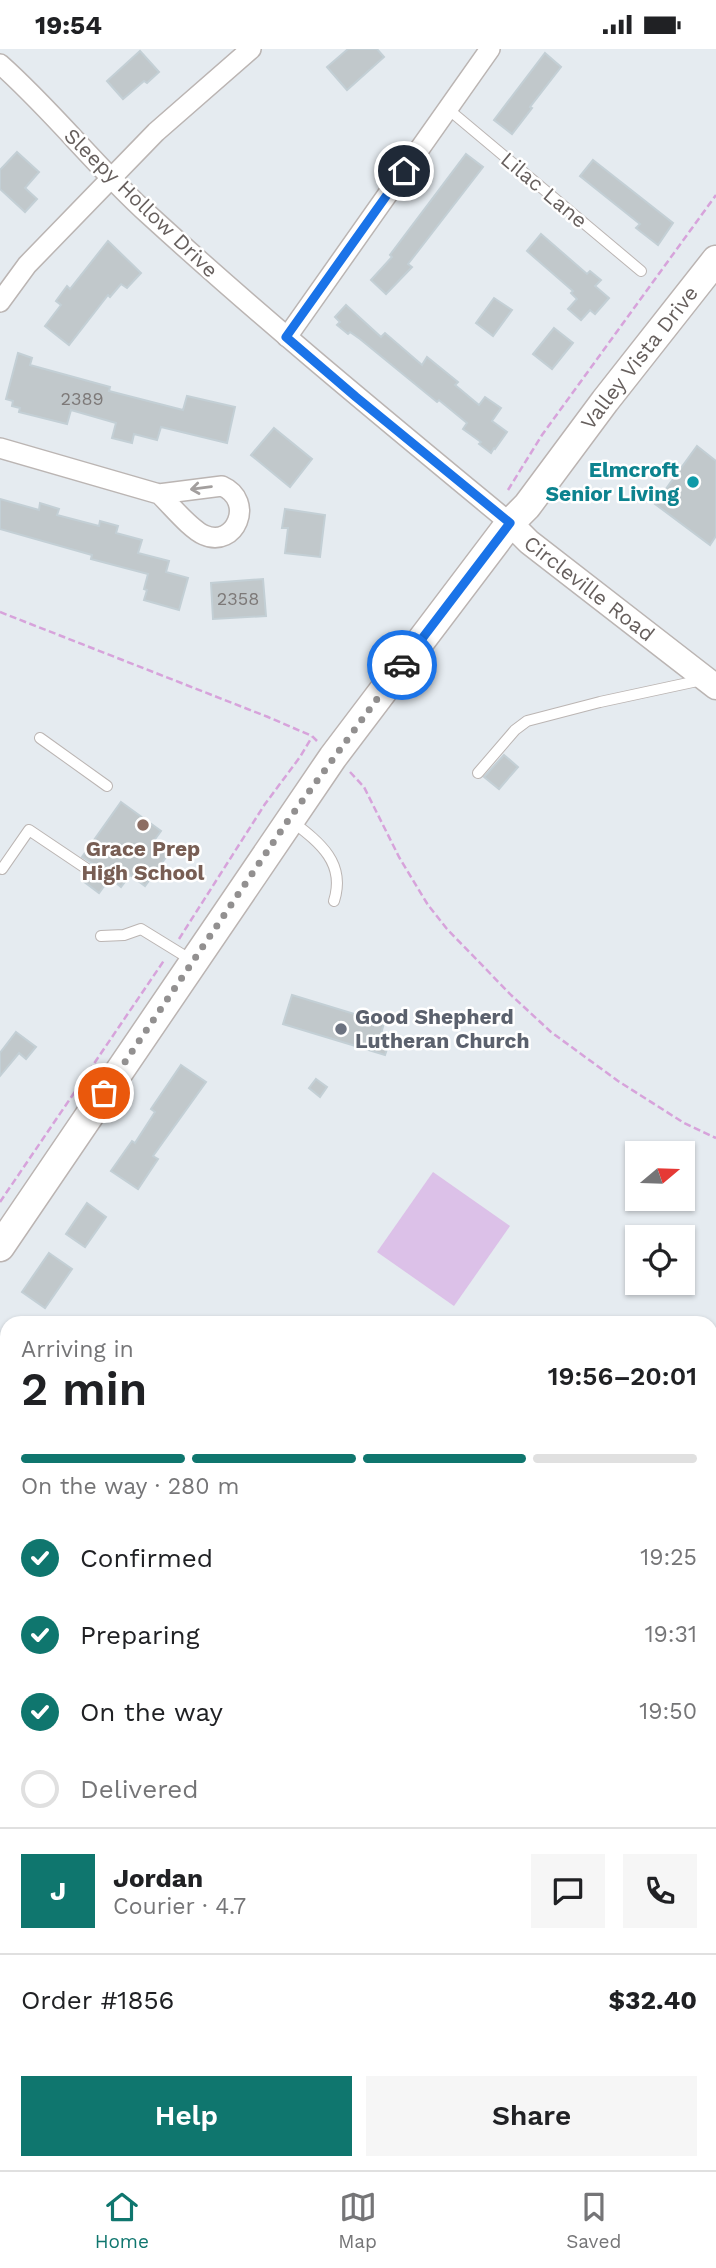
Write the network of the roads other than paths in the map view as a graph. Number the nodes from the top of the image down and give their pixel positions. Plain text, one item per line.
1 (251, 49) edge
2 (490, 49) edge
3 (0, 64) edge
4 (448, 109) junction
5 (110, 179) junction
6 (713, 266) edge
7 (641, 271) dead end
8 (0, 302) edge
9 (286, 337) junction
10 (0, 448) edge
11 (159, 494) dead end
12 (510, 523) junction
13 (711, 683) edge
14 (40, 738) dead end
15 (478, 773) dead end
16 (107, 786) dead end
17 (289, 819) junction
18 (2, 869) dead end
19 (90, 871) dead end
20 (334, 901) dead end
21 (101, 936) dead end
22 (183, 955) junction
23 (0, 1247) edge

1 - 5 street
2 - 4 street
3 - 5 street, Sleepy Hollow Drive
4 - 7 lane, Lilac Lane
4 - 9 street
5 - 8 street
5 - 9 street, Sleepy Hollow Drive
6 - 12 main road, Valley Vista Drive
9 - 12 street, Circleville Road
10 - 11 street
12 - 13 street, Circleville Road
12 - 17 main road, Valley Vista Drive
13 - 15 lane
14 - 16 lane
17 - 20 lane
17 - 22 main road, Valley Vista Drive
18 - 19 lane
21 - 22 lane
22 - 23 main road, Valley Vista Drive

